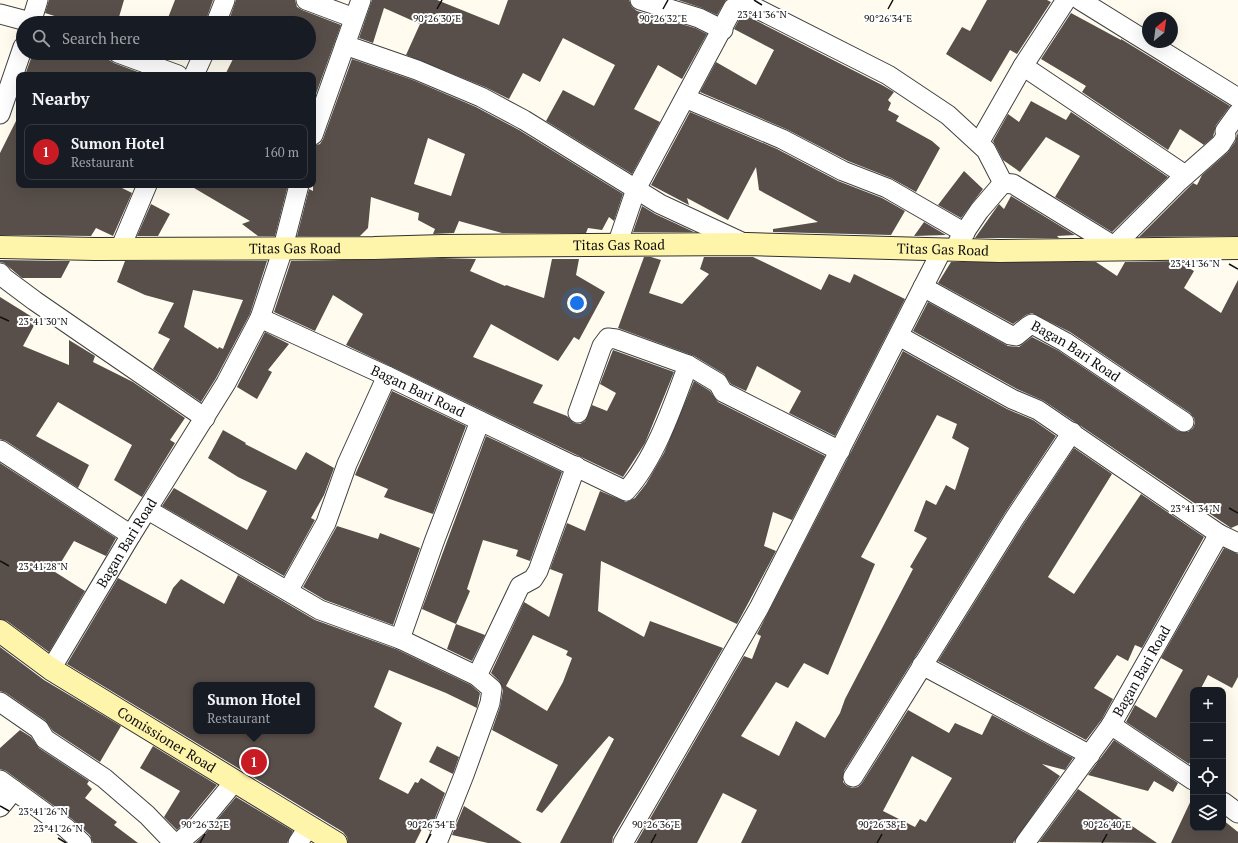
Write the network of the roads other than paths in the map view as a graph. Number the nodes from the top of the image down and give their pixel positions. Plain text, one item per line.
1 (38, 0) edge
2 (225, 0) edge
3 (306, 0) edge
4 (360, 0) edge
5 (640, 0) edge
6 (1066, 0) edge
7 (1080, 0) edge
8 (749, 2) edge
9 (0, 14) edge
10 (34, 16) edge
11 (219, 16) edge
12 (16, 18) edge
13 (354, 18) junction
14 (723, 30) junction
15 (345, 45) junction
16 (19, 60) edge
17 (137, 60) edge
18 (201, 60) edge
19 (1023, 66) junction
20 (170, 72) edge
21 (195, 72) edge
22 (685, 98) junction
23 (1238, 98) edge
24 (1238, 113) edge
25 (0, 114) edge
26 (316, 123) edge
27 (979, 143) junction
28 (1185, 175) junction
29 (1003, 183) junction
30 (146, 188) edge
31 (298, 188) edge
32 (636, 190) junction
33 (747, 244) junction
34 (953, 244) junction
35 (617, 245) junction
36 (0, 247) edge
37 (283, 248) junction
38 (1120, 248) junction
39 (1238, 248) edge
40 (120, 249) junction
41 (0, 273) edge
42 (923, 287) junction
43 (260, 318) junction
44 (899, 336) junction
45 (688, 365) junction
46 (387, 376) junction
47 (578, 413) dead end
48 (205, 418) junction
49 (480, 421) junction
50 (1184, 422) dead end
51 (1072, 432) junction
52 (0, 450) edge
53 (840, 450) junction
54 (576, 466) junction
55 (148, 510) junction
56 (1219, 534) junction
57 (131, 535) junction
58 (1238, 543) edge
59 (288, 591) junction
60 (0, 631) edge
61 (400, 638) junction
62 (922, 665) junction
63 (51, 669) junction
64 (477, 676) junction
65 (0, 702) edge
66 (1111, 725) junction
67 (1090, 755) junction
68 (853, 777) dead end
69 (1190, 778) edge
70 (235, 780) junction
71 (7, 785) edge
72 (1226, 804) edge
73 (0, 807) edge
74 (1238, 813) edge
75 (303, 834) edge
76 (82, 843) edge
77 (174, 843) edge
78 (178, 843) edge
79 (336, 843) edge
80 (437, 843) edge
81 (623, 843) edge
82 (1025, 843) edge

1 - 10 street
2 - 11 street
3 - 13 street
4 - 13 street
5 - 14 street
6 - 19 street
7 - 23 street
8 - 14 street
8 - 27 street
9 - 12 street
13 - 15 street
14 - 22 street
15 - 26 street
15 - 32 street
16 - 25 street
17 - 20 street
18 - 21 street
19 - 27 street
19 - 28 street
22 - 32 street
22 - 34 street
24 - 28 street
27 - 29 street
28 - 38 street
29 - 34 street
29 - 38 street
30 - 40 street
31 - 37 street, Bagan Bari Road
32 - 33 street
32 - 35 street
33 - 34 street, Titas Gas Road
33 - 35 street, Titas Gas Road
34 - 38 street, Titas Gas Road
34 - 42 street
35 - 37 street, Titas Gas Road
36 - 40 street, Titas Gas Road
37 - 40 street, Titas Gas Road
37 - 43 street, Bagan Bari Road
38 - 39 street, Titas Gas Road
41 - 48 street
42 - 44 street
42 - 50 street, Bagan Bari Road
43 - 46 street, Bagan Bari Road
43 - 48 street, Bagan Bari Road
44 - 51 street
44 - 53 street
45 - 47 street
45 - 53 street
45 - 54 street, Bagan Bari Road
46 - 49 street, Bagan Bari Road
46 - 59 street
48 - 55 street, Bagan Bari Road
49 - 54 street, Bagan Bari Road
49 - 61 street
51 - 56 street
51 - 62 street
52 - 57 street
53 - 81 street
54 - 64 street
55 - 57 street, Bagan Bari Road
55 - 59 street
56 - 58 street
56 - 66 street, Bagan Bari Road
57 - 63 street, Bagan Bari Road
59 - 61 street
60 - 63 street, Comissioner Road
61 - 64 street
62 - 67 street
62 - 68 street
63 - 70 street, Comissioner Road
64 - 80 street
65 - 77 street
66 - 67 street, Bagan Bari Road
66 - 69 street, Bagan Bari Road
67 - 82 street, Bagan Bari Road
70 - 75 street, Comissioner Road
70 - 78 street
71 - 73 street
71 - 76 street
72 - 74 street
75 - 79 street, Comissioner Road

